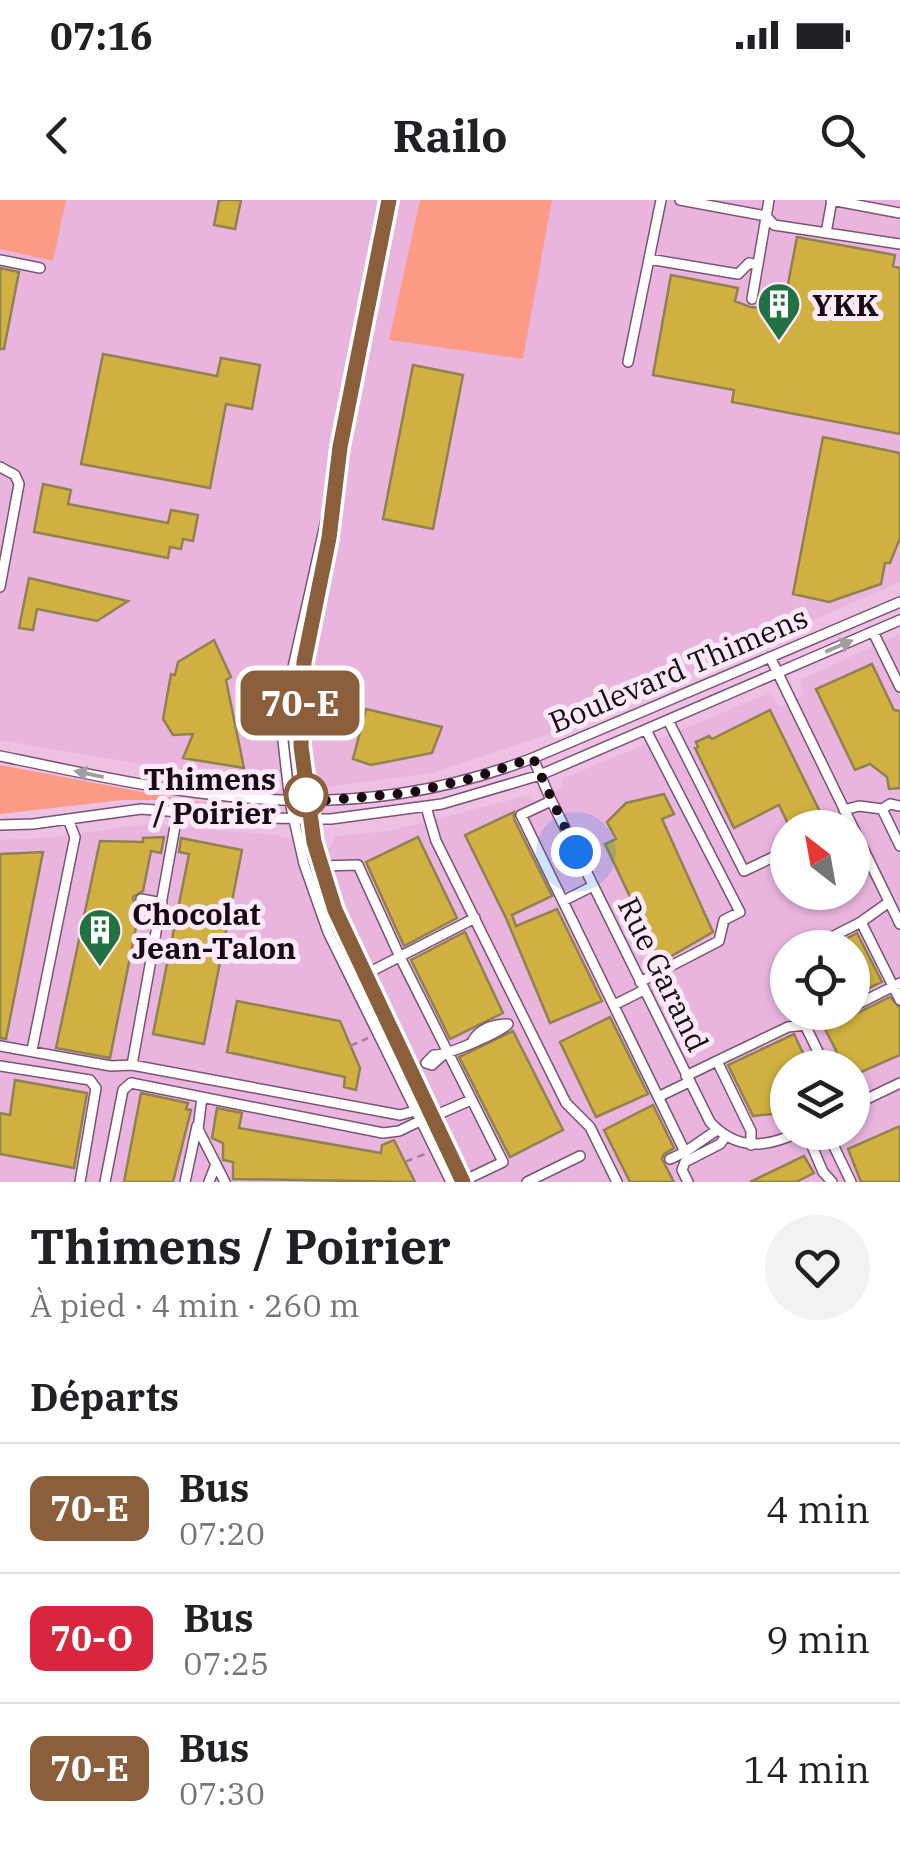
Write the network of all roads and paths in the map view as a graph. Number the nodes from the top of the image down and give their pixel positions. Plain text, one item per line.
1 (389, 200) edge
2 (661, 200) edge
3 (680, 200) edge
4 (769, 200) edge
5 (831, 200) edge
6 (900, 213) edge
7 (766, 216) junction
8 (826, 233) junction
9 (900, 244) edge
10 (650, 259) junction
11 (0, 260) edge
12 (758, 265) junction
13 (40, 268) dead end
14 (752, 299) dead end
15 (628, 362) dead end
16 (3, 468) edge
17 (331, 503) junction
18 (0, 587) edge
19 (900, 602) edge
20 (900, 620) edge
21 (873, 632) junction
22 (770, 657) junction
23 (778, 673) junction
24 (900, 687) edge
25 (668, 720) junction
26 (646, 730) junction
27 (0, 756) edge
28 (533, 758) junction
29 (540, 775) junction
30 (551, 800) junction
31 (290, 802) junction
32 (307, 802) junction
33 (900, 806) edge
34 (426, 808) junction
35 (178, 810) junction
36 (844, 810) edge
37 (853, 810) edge
38 (884, 814) junction
39 (900, 818) edge
40 (68, 819) junction
41 (293, 819) junction
42 (310, 819) junction
43 (0, 825) edge
44 (900, 846) edge
45 (770, 859) edge
46 (870, 864) edge
47 (320, 866) junction
48 (593, 886) junction
49 (141, 899) dead end
50 (563, 901) junction
51 (889, 902) junction
52 (162, 903) junction
53 (474, 918) junction
54 (860, 922) junction
55 (900, 924) edge
56 (845, 930) edge
57 (400, 957) junction
58 (364, 975) junction
59 (896, 985) edge
60 (642, 986) junction
61 (870, 997) edge
62 (900, 1000) edge
63 (614, 1005) junction
64 (524, 1016) junction
65 (782, 1030) edge
66 (368, 1038) dead end
67 (0, 1046) edge
68 (350, 1046) dead end
69 (32, 1050) junction
70 (445, 1054) junction
71 (718, 1062) junction
72 (132, 1065) junction
73 (0, 1066) edge
74 (411, 1071) junction
75 (687, 1079) junction
76 (900, 1083) edge
77 (658, 1096) junction
78 (202, 1097) junction
79 (870, 1097) edge
80 (471, 1100) junction
81 (417, 1116) junction
82 (434, 1116) junction
83 (197, 1124) junction
84 (722, 1133) junction
85 (770, 1144) edge
86 (752, 1145) junction
87 (811, 1150) edge
88 (835, 1150) edge
89 (685, 1152) junction
90 (425, 1154) dead end
91 (580, 1156) dead end
92 (670, 1159) dead end
93 (405, 1162) dead end
94 (216, 1164) junction
95 (80, 1182) edge
96 (105, 1182) edge
97 (185, 1182) edge
98 (209, 1182) edge
99 (225, 1182) edge
100 (451, 1182) edge
101 (462, 1182) edge
102 (526, 1182) edge
103 (617, 1182) edge
104 (688, 1182) edge
105 (832, 1182) edge
106 (851, 1182) edge

1 - 17 street
2 - 10 street
3 - 7 street
4 - 7 street
5 - 6 street
5 - 8 street
7 - 8 street
7 - 12 street
8 - 9 street
10 - 12 street
10 - 15 street
11 - 13 street
12 - 14 street
16 - 18 street
17 - 31 street
17 - 32 street
19 - 22 street, Boulevard Thimens
20 - 21 street, Boulevard Thimens
23 -> 21 street, Boulevard Thimens
21 - 24 street
22 - 23 street
22 - 28 street, Boulevard Thimens
23 - 25 street, Boulevard Thimens
23 - 36 street
25 - 26 street, Boulevard Thimens
25 - 45 street
26 - 29 street, Boulevard Thimens
26 - 60 street
31 -> 27 street, Boulevard Thimens
28 - 29 street, Rue Garand
28 - 32 street, Boulevard Thimens
29 - 30 street, Rue Garand
29 - 34 street, Boulevard Thimens
30 - 48 street, Rue Garand
30 - 50 street
31 - 32 street, Boulevard Thimens
31 - 41 street
32 - 42 street
33 - 38 street
34 - 42 street, Boulevard Thimens
34 - 53 street
35 - 40 street, Boulevard Thimens
35 - 41 street, Boulevard Thimens
35 - 52 street
37 - 38 street
38 - 39 street
38 - 44 street
40 - 43 street, Boulevard Thimens
40 - 69 street
41 - 42 street, Boulevard Thimens
41 - 81 street
42 - 47 street
46 - 51 street
47 - 57 street
47 - 58 street
48 - 50 street
48 - 60 street, Rue Garand
49 - 52 street
50 - 63 street
51 - 54 street
51 - 55 street
52 - 72 street
53 - 57 street
53 - 64 street
54 - 56 street
54 - 59 street
57 - 58 street
57 - 70 street
58 - 74 street
59 - 61 street
59 - 62 street
60 - 63 street
60 - 75 street, Rue Garand
63 - 77 street
64 - 70 street
64 - 103 street
65 - 71 street
66 - 68 path
67 - 69 street
69 - 72 street
70 - 74 street
70 - 80 street
71 - 75 street
71 - 86 street
72 - 81 street
73 - 95 street
74 - 82 street
75 - 77 street
75 - 84 street, Rue Garand
76 - 79 street
77 - 89 street
78 - 81 street
78 - 83 street
78 - 96 street
80 - 82 street
80 - 101 street
81 - 100 street
82 - 101 street
83 - 94 street
83 - 97 street
84 - 86 street
84 - 89 street
84 - 104 street
85 - 86 street
87 - 105 street
88 - 106 street
89 - 92 street
90 - 93 path
91 - 102 street
94 - 98 street
94 - 99 street

